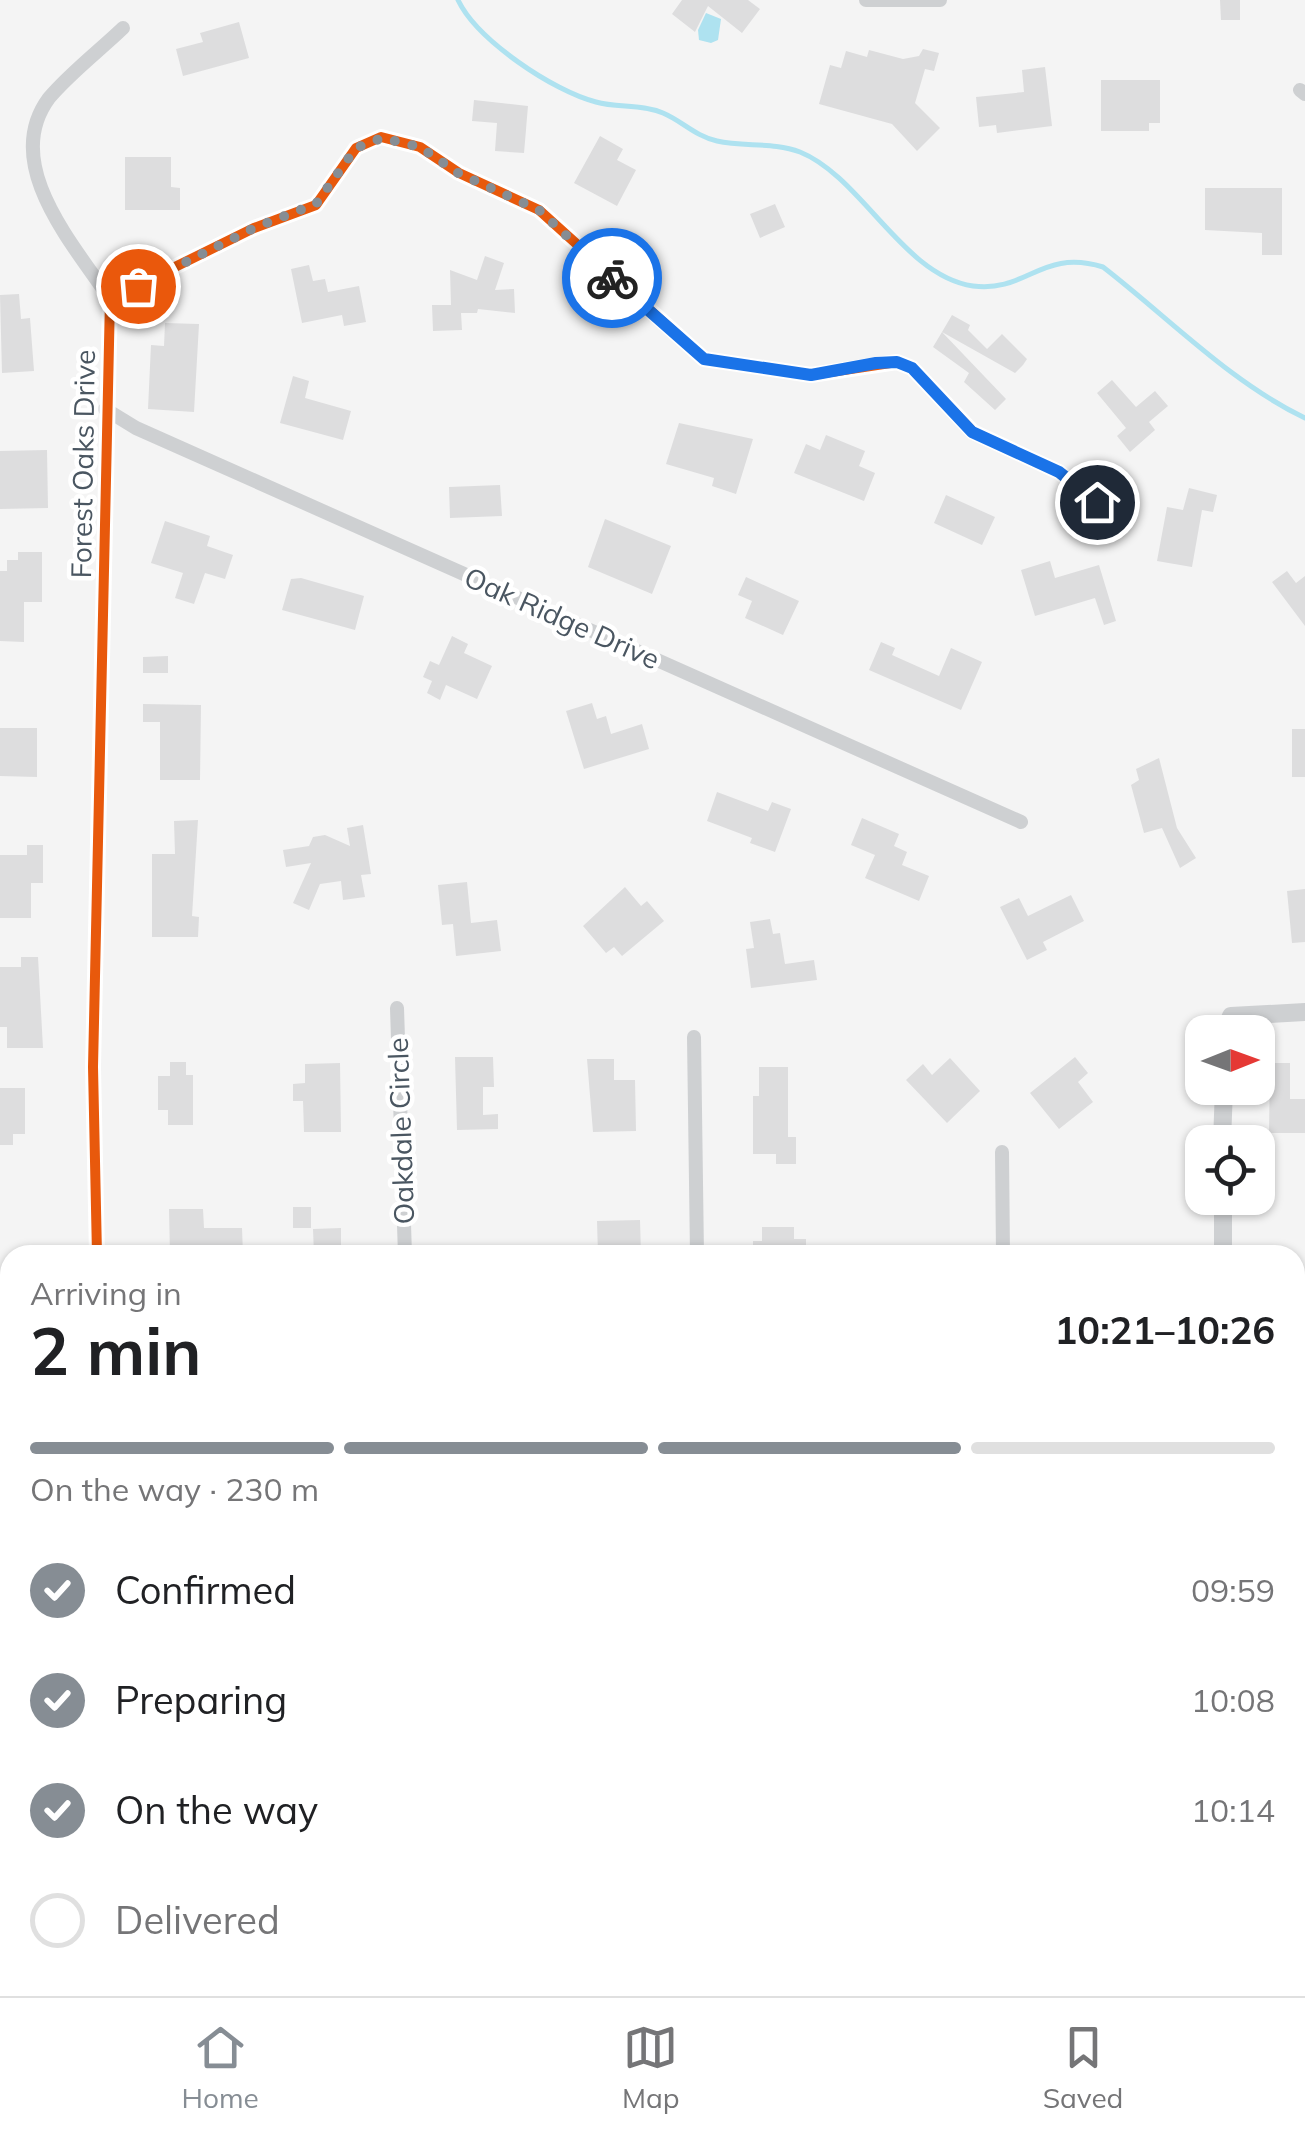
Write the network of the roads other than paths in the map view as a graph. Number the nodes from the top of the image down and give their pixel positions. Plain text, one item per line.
1 (866, 0) edge
2 (940, 0) edge
3 (123, 28) dead end
4 (110, 298) junction
5 (105, 410) junction
6 (1097, 502) dead end
7 (1022, 822) dead end
8 (397, 1008) dead end
9 (1305, 1012) edge
10 (1250, 1015) edge
11 (694, 1038) dead end
12 (1002, 1152) dead end
13 (1222, 1215) edge
14 (97, 1245) edge
15 (405, 1245) edge
16 (697, 1245) edge
17 (1003, 1245) edge
18 (1223, 1245) edge

1 - 2 street
3 - 4 street
4 - 5 street, Forest Oaks Drive
4 - 6 street
5 - 7 street, Oak Ridge Drive
5 - 14 street, Forest Oaks Drive
8 - 15 street, Oakdale Circle
9 - 10 street
11 - 16 street
12 - 17 street
13 - 18 street

